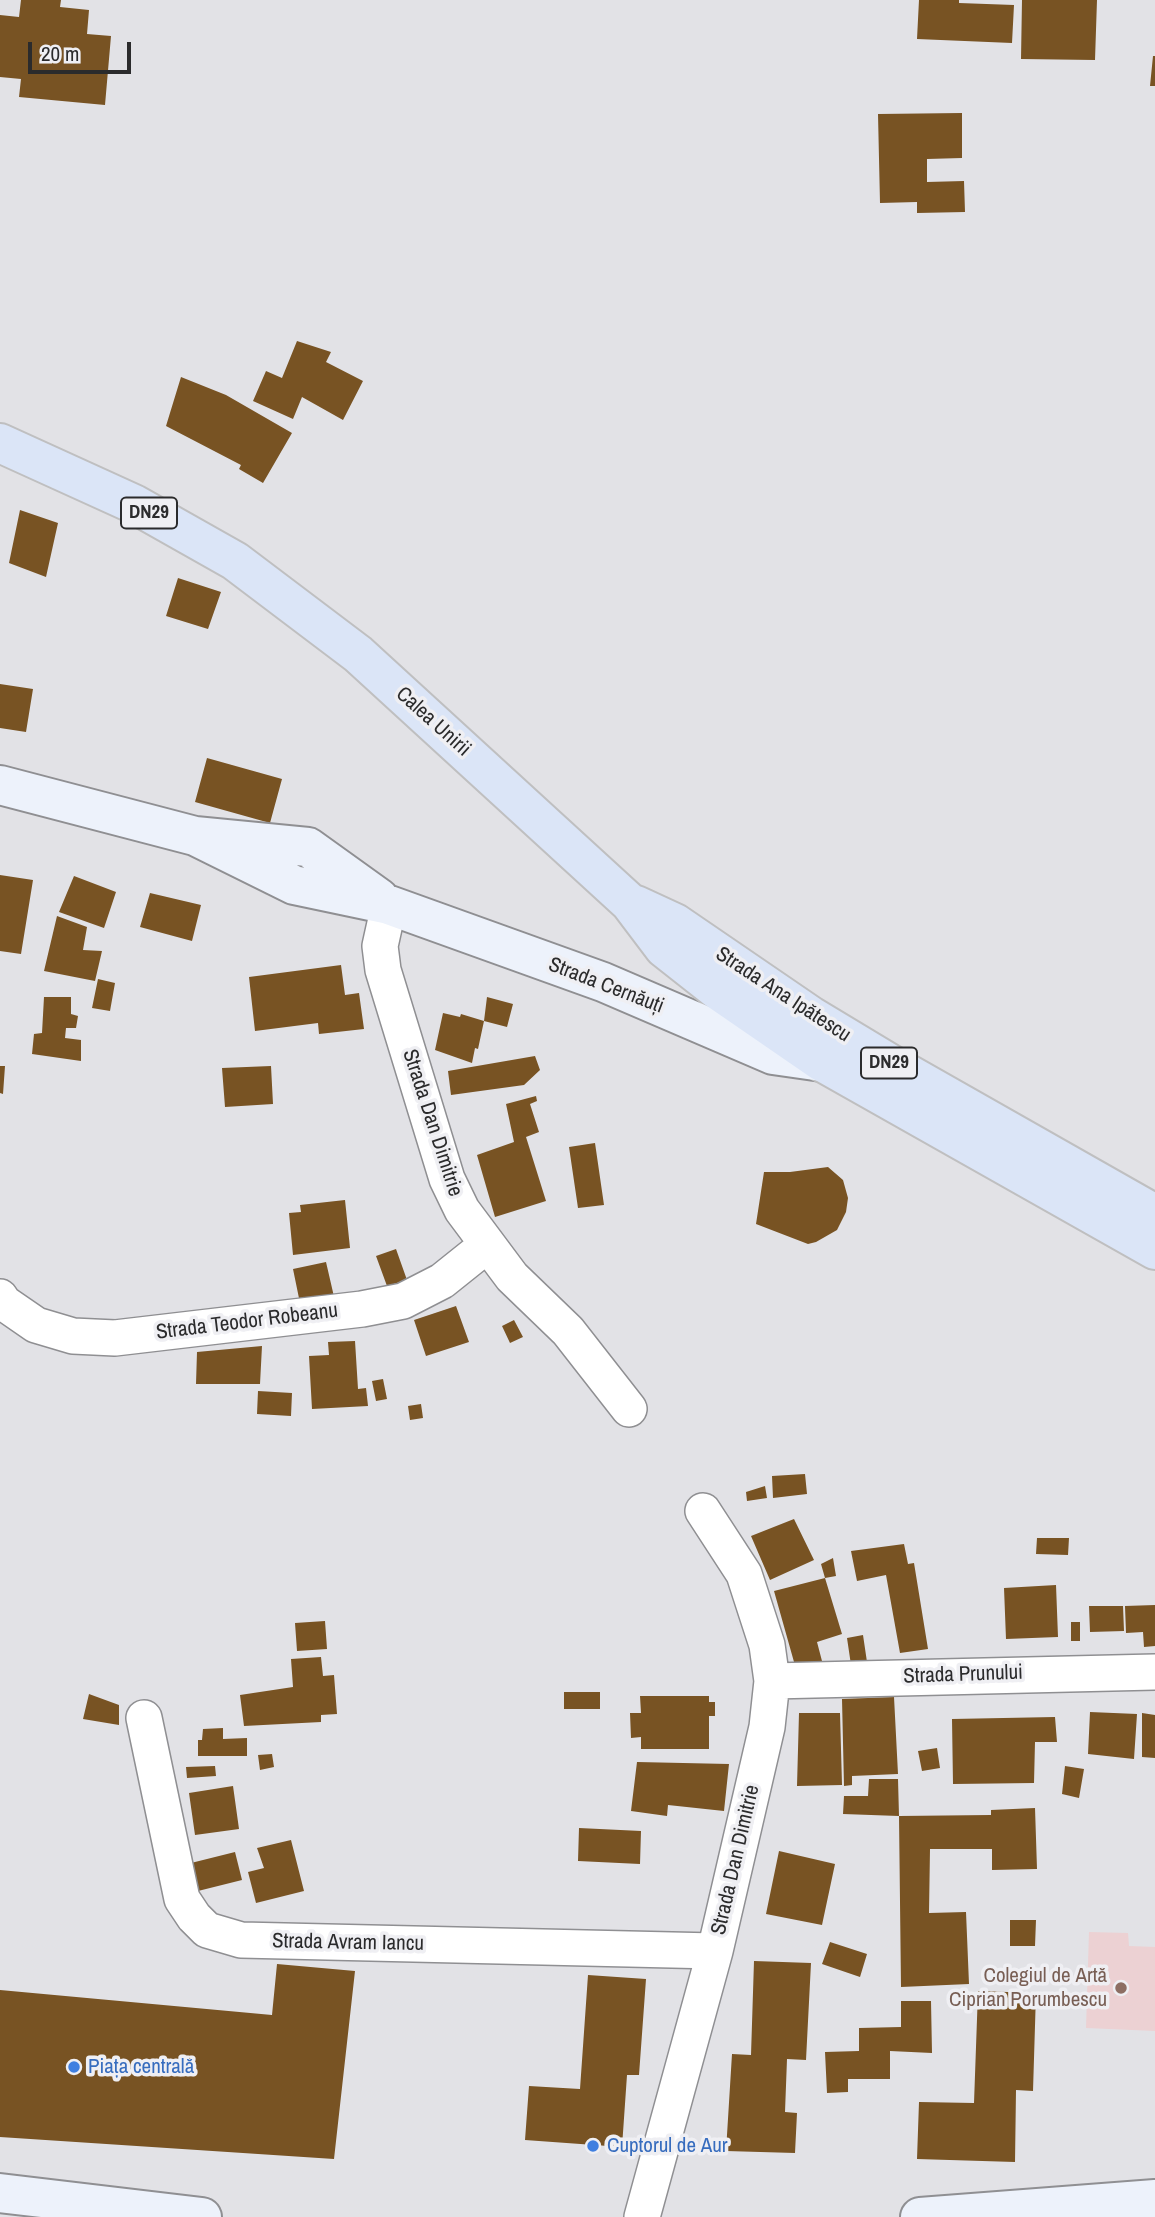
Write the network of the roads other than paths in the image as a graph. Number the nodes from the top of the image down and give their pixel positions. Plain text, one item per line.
1 (0, 443) edge
2 (0, 785) edge
3 (631, 903) junction
4 (389, 905) junction
5 (822, 1062) junction
6 (1155, 1214) edge
7 (487, 1245) junction
8 (1155, 1250) edge
9 (0, 1297) edge
10 (629, 1409) dead end
11 (703, 1511) dead end
12 (1155, 1672) edge
13 (772, 1681) junction
14 (144, 1718) dead end
15 (715, 1951) junction
16 (0, 2193) edge
17 (1155, 2199) edge
18 (1090, 2211) edge
19 (202, 2217) edge
20 (642, 2217) edge
21 (920, 2217) edge

1 - 3 main road, Calea Unirii / DN29
2 - 4 street, Strada Cernăuți
3 - 5 main road, Calea Unirii / DN29
3 - 6 main road, Strada Ana Ipătescu / DN29
4 - 5 street, Strada Cernăuți
4 - 7 street, Strada Dan Dimitrie
5 - 8 main road, Strada Ana Ipătescu / DN29
7 - 9 street, Strada Teodor Robeanu
7 - 10 street, Strada Dan Dimitrie
11 - 13 street, Strada Dan Dimitrie
12 - 13 street, Strada Prunului
13 - 15 street, Strada Dan Dimitrie
14 - 15 street, Strada Avram Iancu
15 - 20 street, Strada Dan Dimitrie
16 - 19 street
17 - 18 street
18 - 21 street

